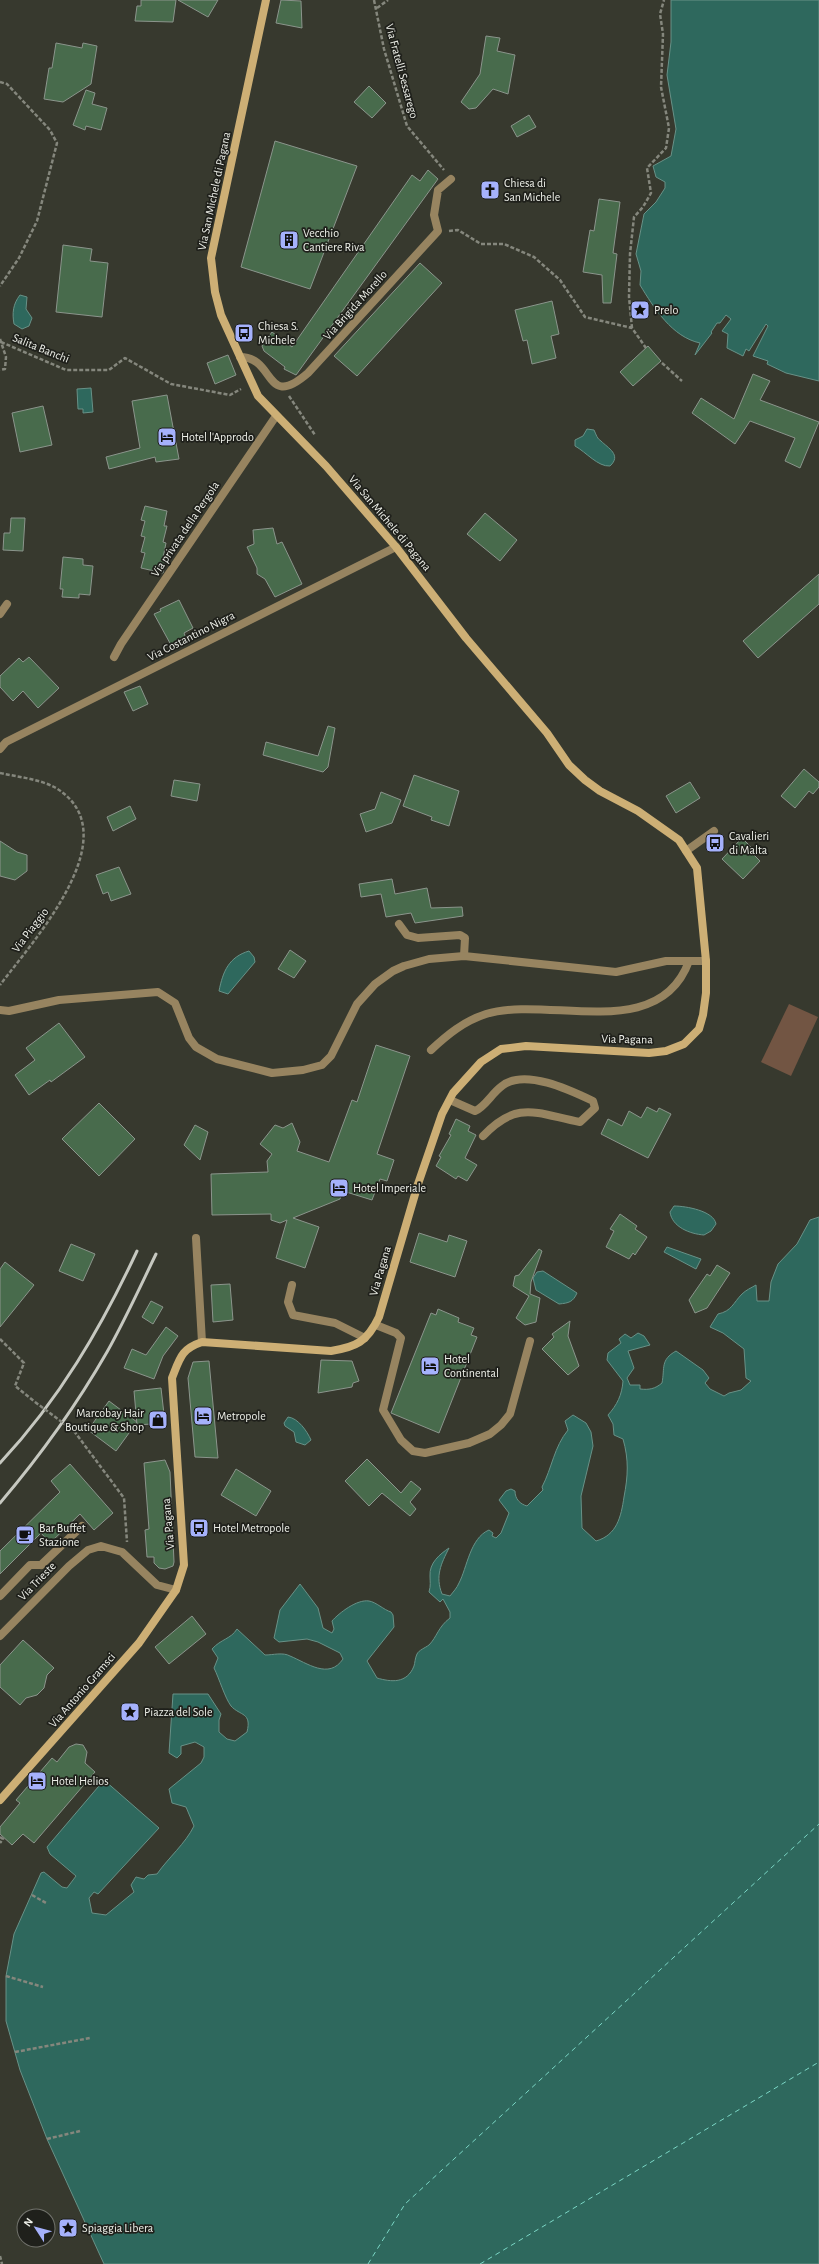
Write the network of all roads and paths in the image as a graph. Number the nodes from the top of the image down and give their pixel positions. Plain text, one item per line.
1 (266, 0) edge
2 (374, 0) edge
3 (388, 0) edge
4 (664, 0) edge
5 (377, 8) junction
6 (0, 82) edge
7 (451, 179) joint
8 (458, 230) dead end
9 (0, 286) edge
10 (632, 328) junction
11 (1, 341) edge
12 (646, 348) dead end
13 (240, 357) junction
14 (662, 363) dead end
15 (0, 370) edge
16 (682, 381) dead end
17 (230, 395) dead end
18 (292, 403) dead end
19 (276, 416) junction
20 (317, 438) dead end
21 (396, 547) junction
22 (7, 604) dead end
23 (0, 614) edge
24 (114, 657) dead end
25 (0, 749) edge
26 (0, 773) edge
27 (714, 831) dead end
28 (686, 851) junction
29 (399, 924) dead end
30 (464, 956) junction
31 (689, 961) junction
32 (706, 962) junction
33 (0, 985) edge
34 (706, 993) joint
35 (0, 1010) edge
36 (431, 1050) dead end
37 (450, 1100) junction
38 (483, 1136) dead end
39 (196, 1238) dead end
40 (292, 1285) dead end
41 (376, 1325) junction
42 (365, 1338) junction
43 (0, 1339) edge
44 (530, 1341) dead end
45 (202, 1342) junction
46 (82, 1526) dead end
47 (122, 1552) junction
48 (176, 1590) junction
49 (0, 1596) edge
50 (0, 1636) edge
51 (0, 1800) edge
52 (0, 1837) edge
53 (0, 1843) edge
54 (32, 1895) dead end
55 (46, 1903) dead end
56 (6, 1976) dead end
57 (43, 1987) dead end
58 (90, 2038) dead end
59 (15, 2052) dead end
60 (80, 2131) dead end
61 (46, 2139) dead end
62 (0, 2256) edge
63 (2, 2264) edge

1 - 13 main road, Via San Michele di Pagana
2 - 5 path, Via Fratelli Sessarego
3 - 5 path
4 - 10 path
5 - 7 path, Via Fratelli Sessarego
6 - 9 path
7 - 13 street, Via Brigida Morello
8 - 10 path
10 - 12 path
11 - 15 path
11 - 17 path, Salita Banchi
13 - 19 main road, Via San Michele di Pagana
14 - 16 path
18 - 20 path
19 - 21 main road, Via San Michele di Pagana
19 - 24 street, Via privata della Pergola
21 - 25 street, Via Costantino Nigra
21 - 28 main road, Via San Michele di Pagana
22 - 23 street
26 - 33 path, Via Piaggio
27 - 28 street
28 - 32 main road, Via San Michele di Pagana
29 - 30 street
30 - 31 street
30 - 35 street
31 - 32 street
31 - 36 street
32 - 34 main road, Via San Michele di Pagana
34 - 37 main road, Via Pagana
37 - 38 street
37 - 41 main road, Via Pagana
39 - 45 street
40 - 42 street
41 - 42 main road, Via Pagana
41 - 44 street
42 - 45 main road, Via Pagana
43 - 47 path, bridge
45 - 48 main road, Via Pagana
46 - 49 street
47 - 48 street, Via Trieste
47 - 50 street, Via Trieste
48 - 51 main road, Via Antonio Gramsci
52 - 53 path
54 - 55 path
56 - 57 path
58 - 59 path
60 - 61 path
62 - 63 path

